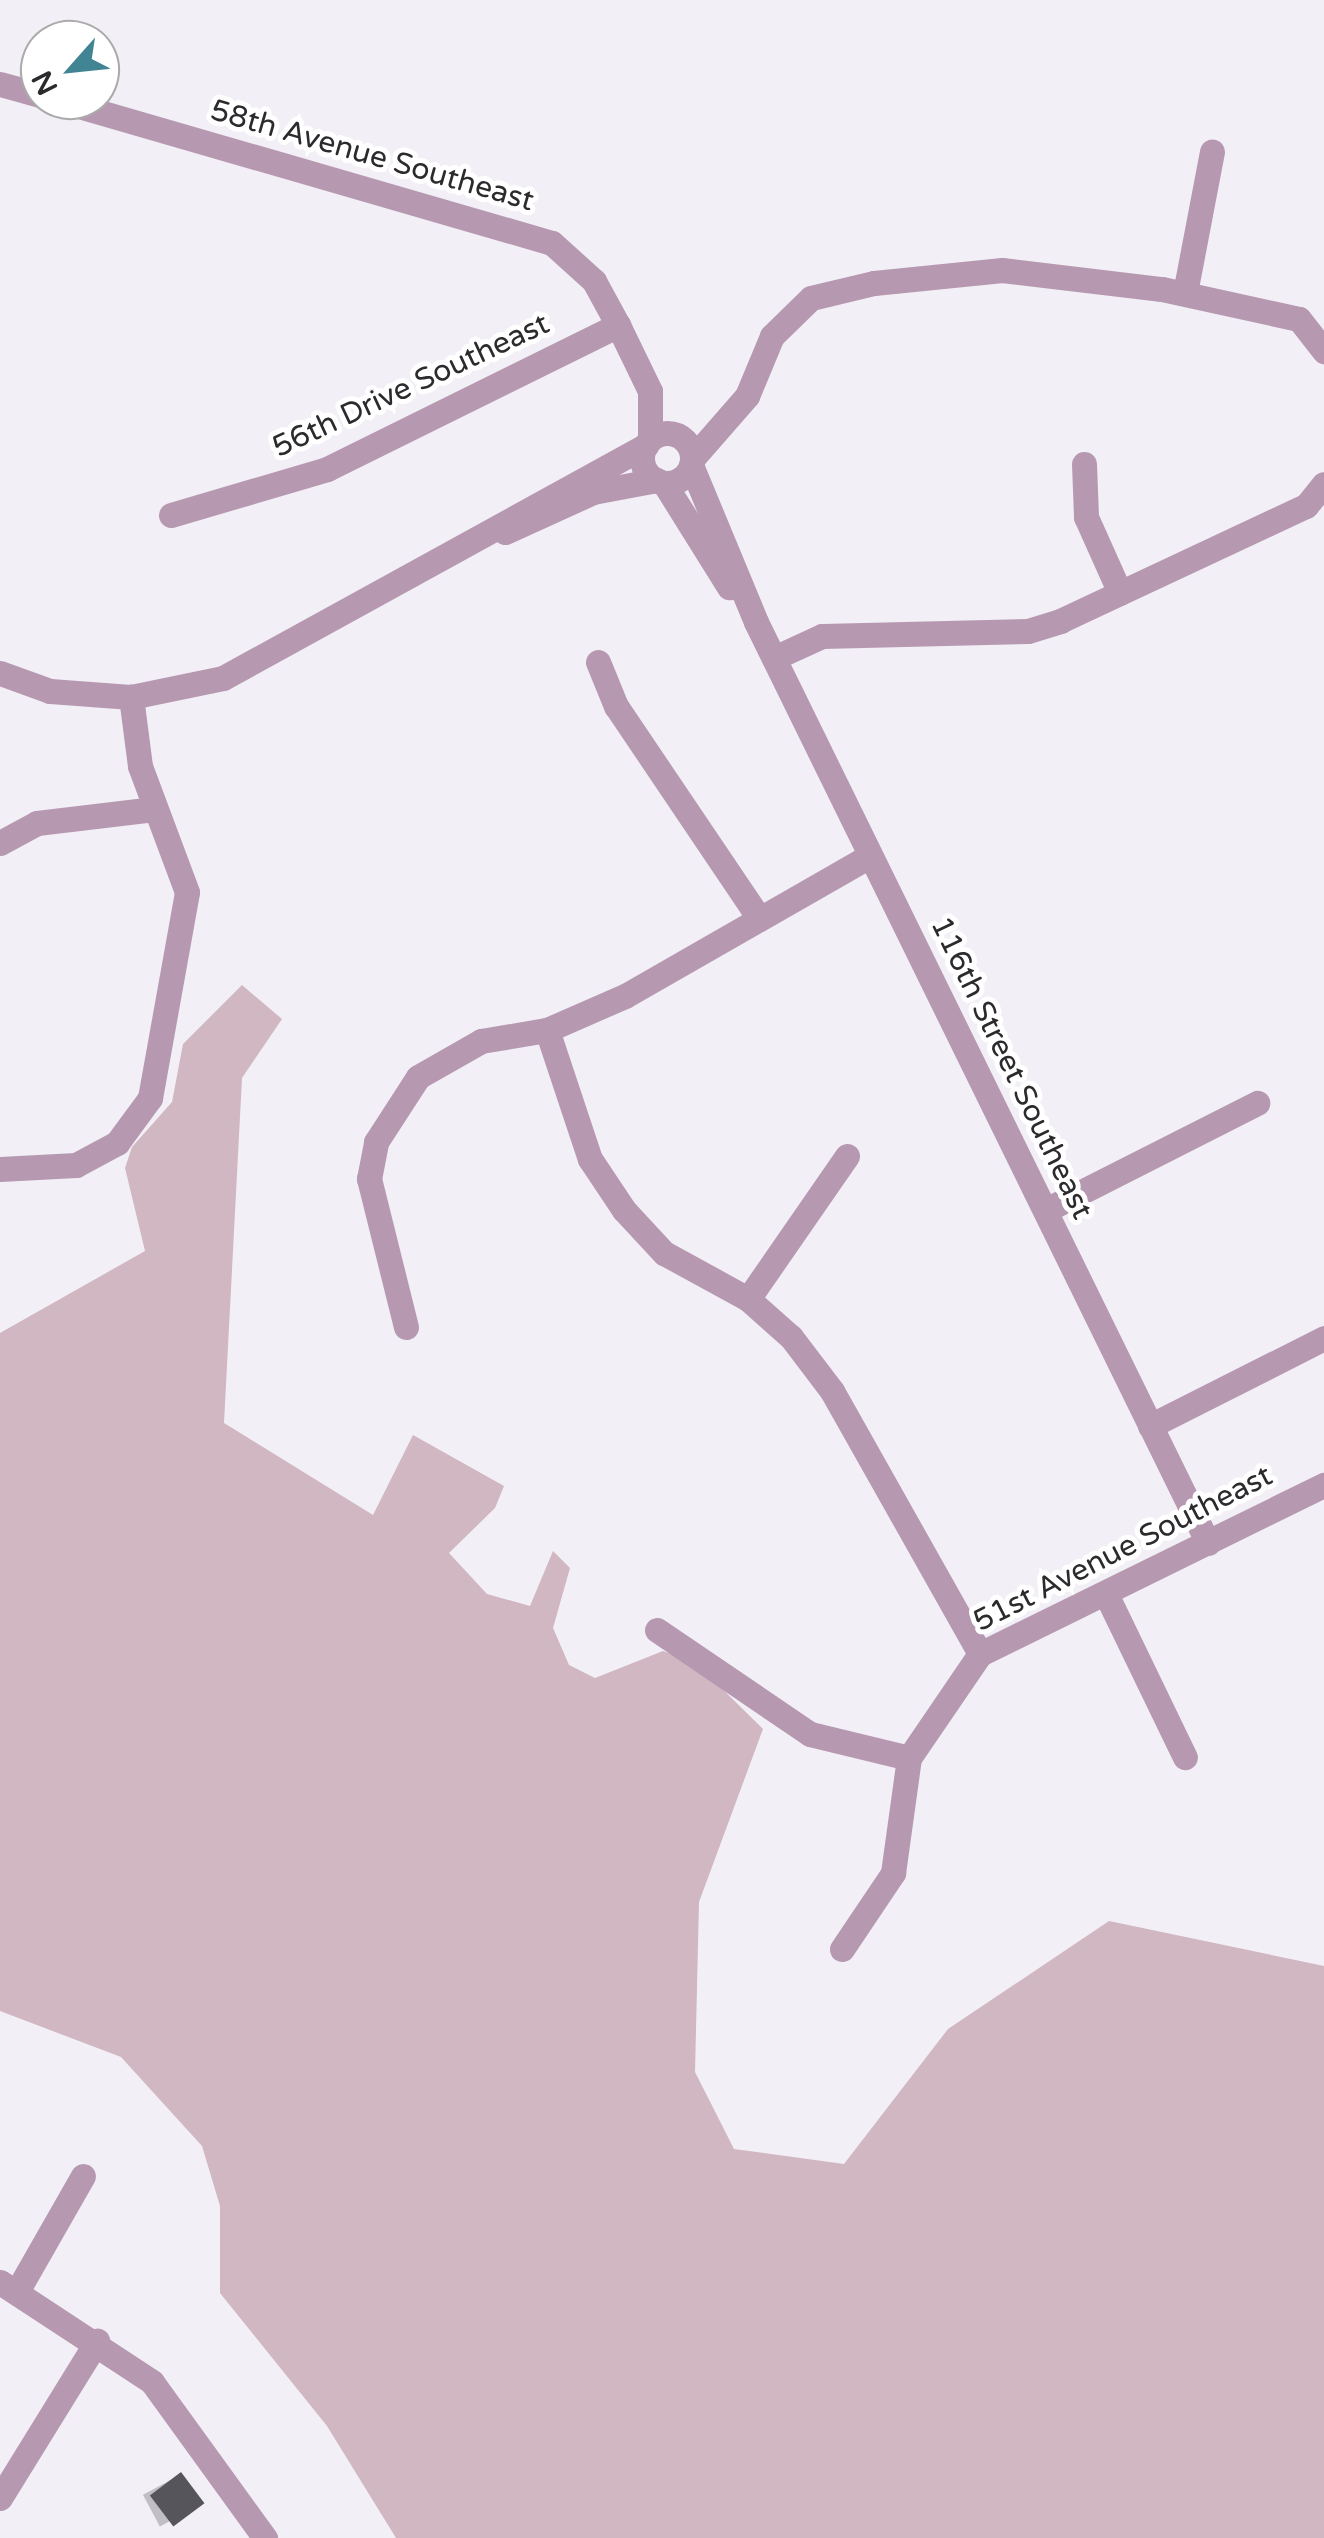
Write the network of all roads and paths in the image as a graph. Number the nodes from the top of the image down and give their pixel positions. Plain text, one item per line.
1 (120, 118) edge
2 (1212, 152) dead end
3 (1185, 293) junction
4 (618, 325) junction
5 (1324, 352) edge
6 (719, 424) junction
7 (662, 439) junction
8 (691, 462) junction
9 (1084, 464) dead end
10 (660, 482) junction
11 (1324, 484) edge
12 (172, 516) dead end
13 (500, 532) junction
14 (1120, 593) junction
15 (756, 622) junction
16 (774, 658) junction
17 (598, 662) dead end
18 (0, 673) edge
19 (131, 697) junction
20 (154, 808) junction
21 (0, 843) edge
22 (869, 856) junction
23 (757, 915) junction
24 (547, 1030) junction
25 (1257, 1104) dead end
26 (847, 1156) dead end
27 (0, 1169) edge
28 (1046, 1210) junction
29 (748, 1299) junction
30 (406, 1328) dead end
31 (1324, 1338) edge
32 (1150, 1426) junction
33 (1324, 1484) edge
34 (1208, 1542) junction
35 (1107, 1596) junction
36 (657, 1630) dead end
37 (980, 1654) junction
38 (1185, 1757) dead end
39 (909, 1758) junction
40 (842, 1949) dead end
41 (84, 2176) dead end
42 (9, 2285) edge
43 (97, 2341) junction
44 (0, 2498) edge
45 (266, 2538) edge

1 - 4 street, 58th Avenue Southeast
2 - 3 street
3 - 5 street
3 - 6 street
4 - 7 street, 58th Avenue Southeast
4 - 12 street, 56th Drive Southeast
6 - 7 street
6 - 8 street
7 - 8 street, 116th Street Southeast
7 - 10 street, 58th Avenue Southeast
7 - 13 street
8 - 10 street
8 - 15 street, 116th Street Southeast
9 - 14 street
10 - 13 street
10 - 15 street, 116th Street Southeast
11 - 14 street
13 - 19 street
14 - 16 street
15 - 16 street, 116th Street Southeast
16 - 22 street, 116th Street Southeast
17 - 23 street
18 - 19 street
19 - 20 street
20 - 21 street
20 - 27 street
22 - 23 street
22 - 28 street, 116th Street Southeast
23 - 24 street
24 - 29 street
24 - 30 street
25 - 28 street
26 - 29 street
28 - 32 street, 116th Street Southeast
29 - 37 street
31 - 32 street
32 - 34 street, 116th Street Southeast
33 - 34 street, 51st Avenue Southeast
34 - 35 street, 51st Avenue Southeast
35 - 37 street, 51st Avenue Southeast
35 - 38 street
36 - 39 street
37 - 39 street, 51st Avenue Southeast
39 - 40 street, 51st Avenue Southeast
41 - 42 street
42 - 43 street
43 - 44 street
43 - 45 street

